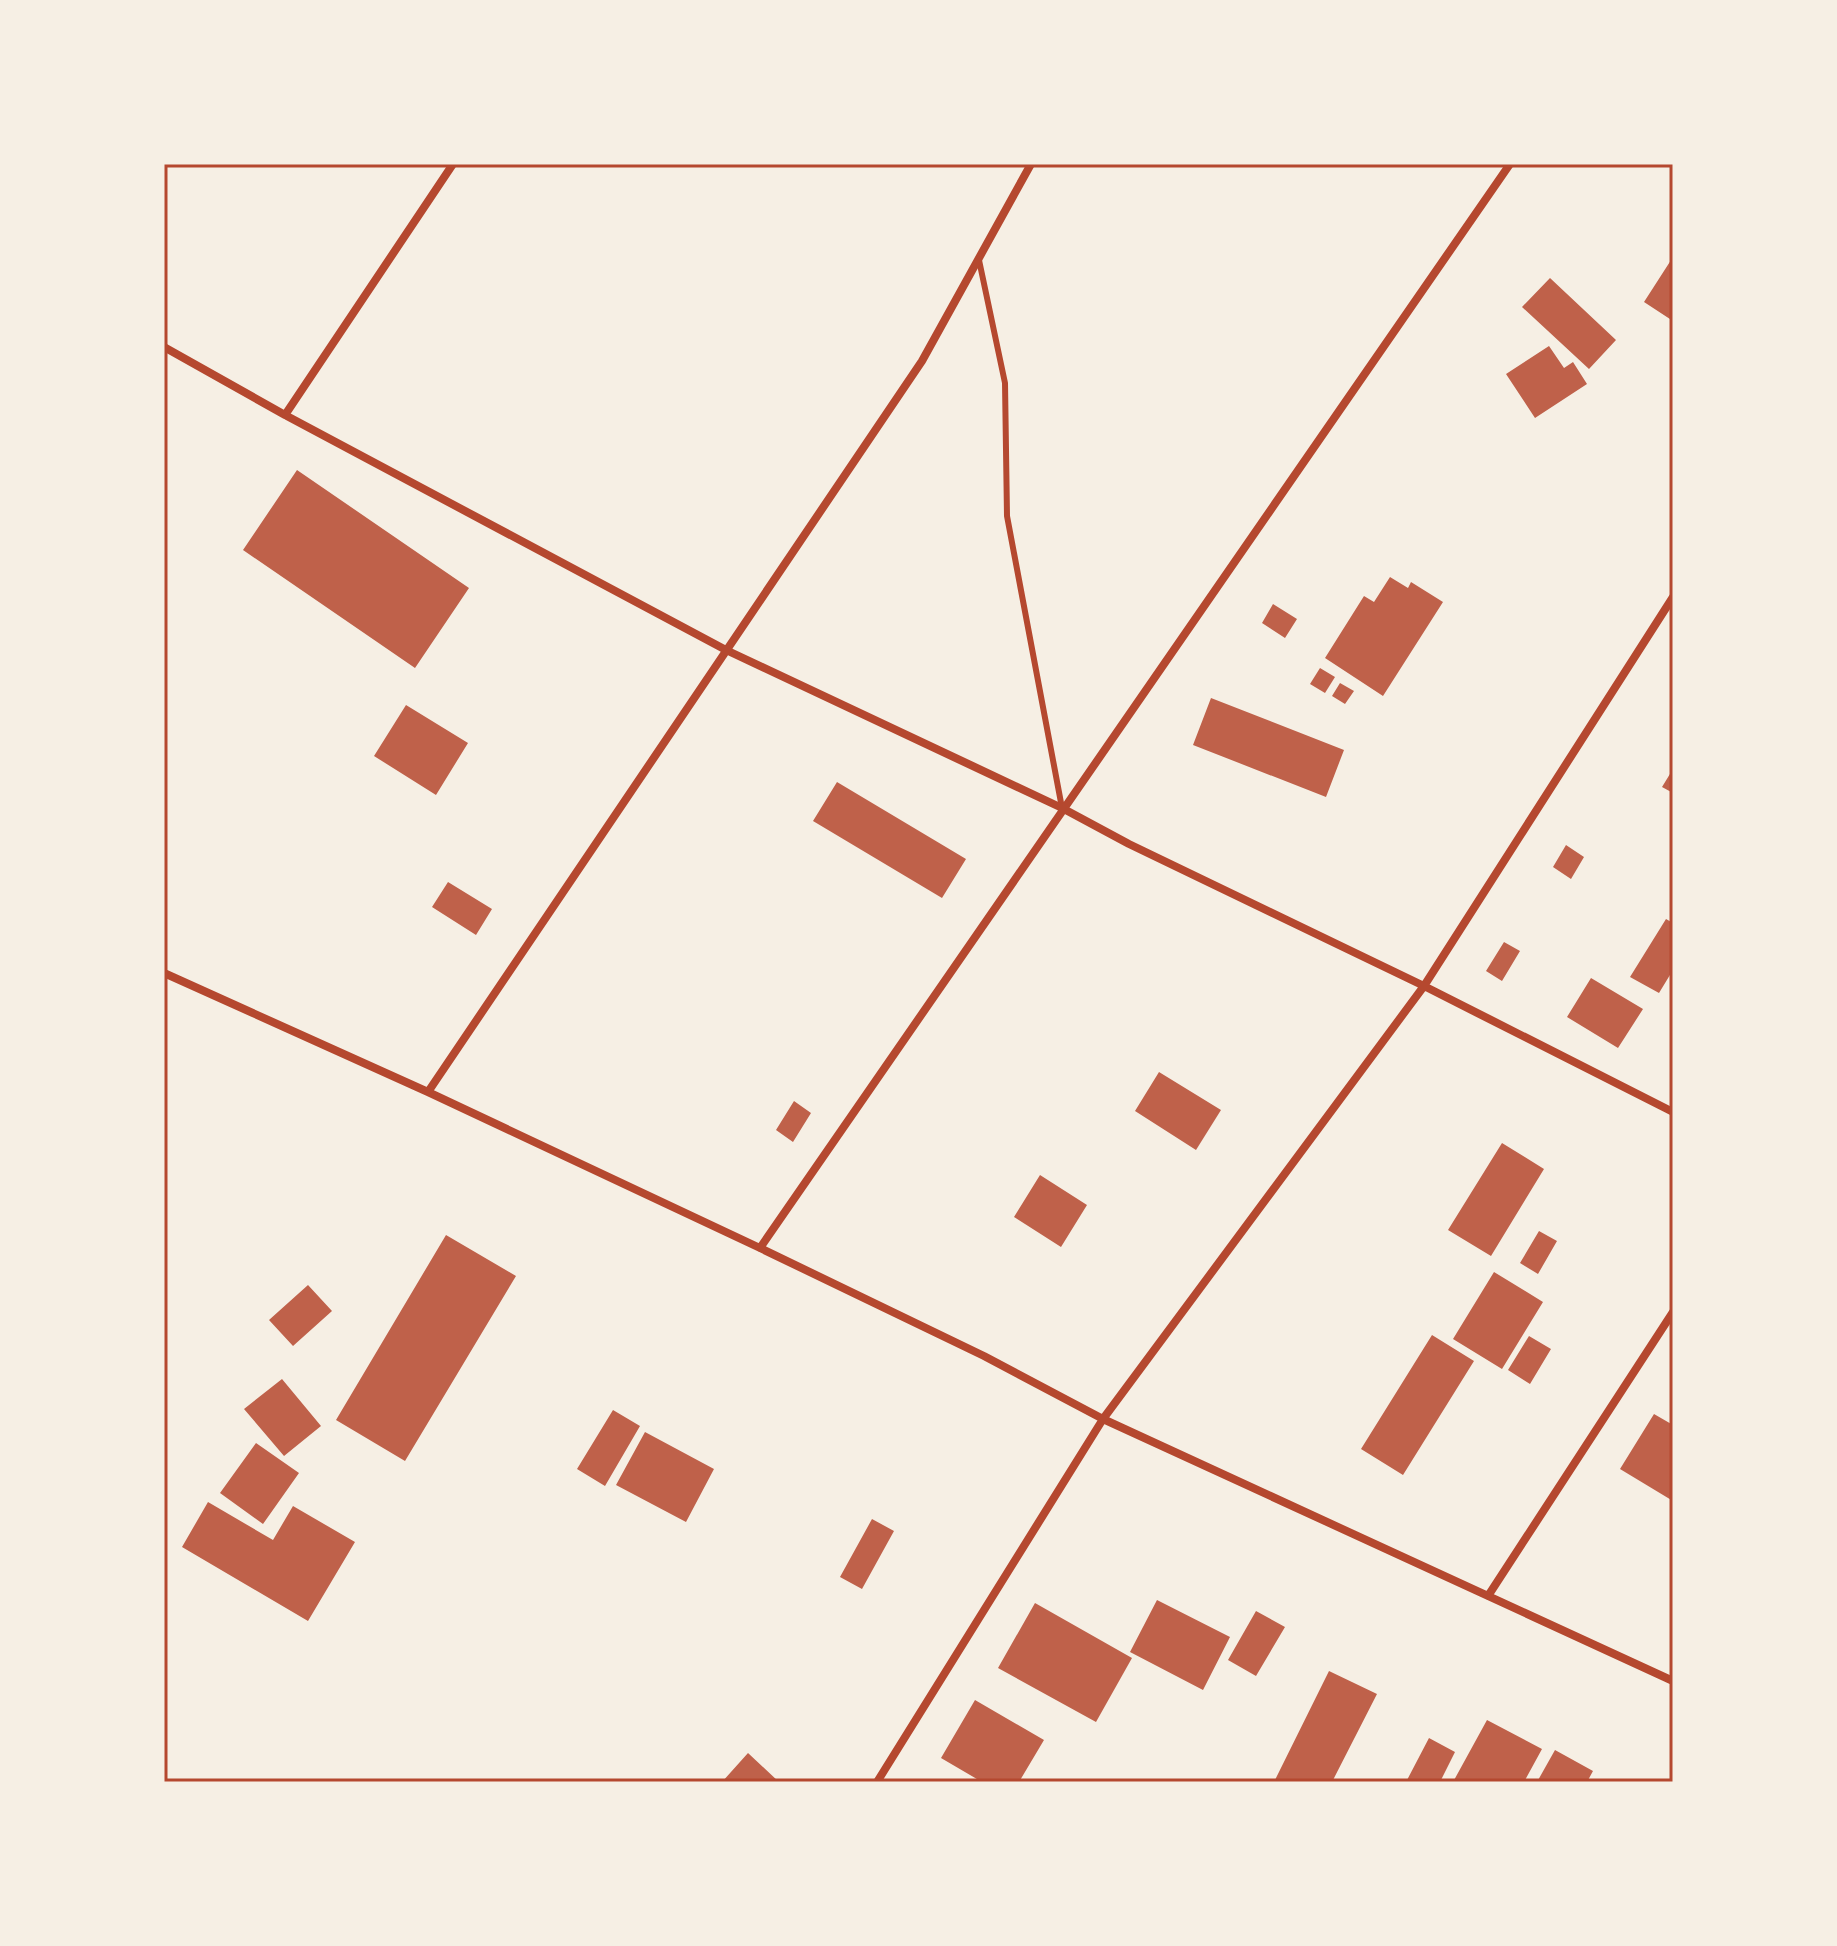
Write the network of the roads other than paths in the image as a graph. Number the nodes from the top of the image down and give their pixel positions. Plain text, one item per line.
1 (453, 164) edge
2 (1031, 164) edge
3 (1510, 164) edge
4 (978, 259) junction
5 (164, 347) edge
6 (285, 415) junction
7 (1673, 597) edge
8 (726, 650) junction
9 (1062, 808) junction
10 (164, 973) edge
11 (1424, 986) junction
12 (428, 1092) junction
13 (1673, 1112) edge
14 (760, 1248) junction
15 (1673, 1312) edge
16 (1103, 1419) junction
17 (1488, 1596) junction
18 (1673, 1681) edge
19 (877, 1782) edge

1 - 6 street
2 - 4 street
3 - 9 street
4 - 8 street
4 - 9 lane
5 - 6 street
6 - 8 street
7 - 11 street
8 - 9 street
8 - 12 street
9 - 11 street
9 - 14 street
10 - 12 street
11 - 13 street
11 - 16 street
12 - 14 street
14 - 16 street
15 - 17 street
16 - 17 street
16 - 19 street
17 - 18 street

